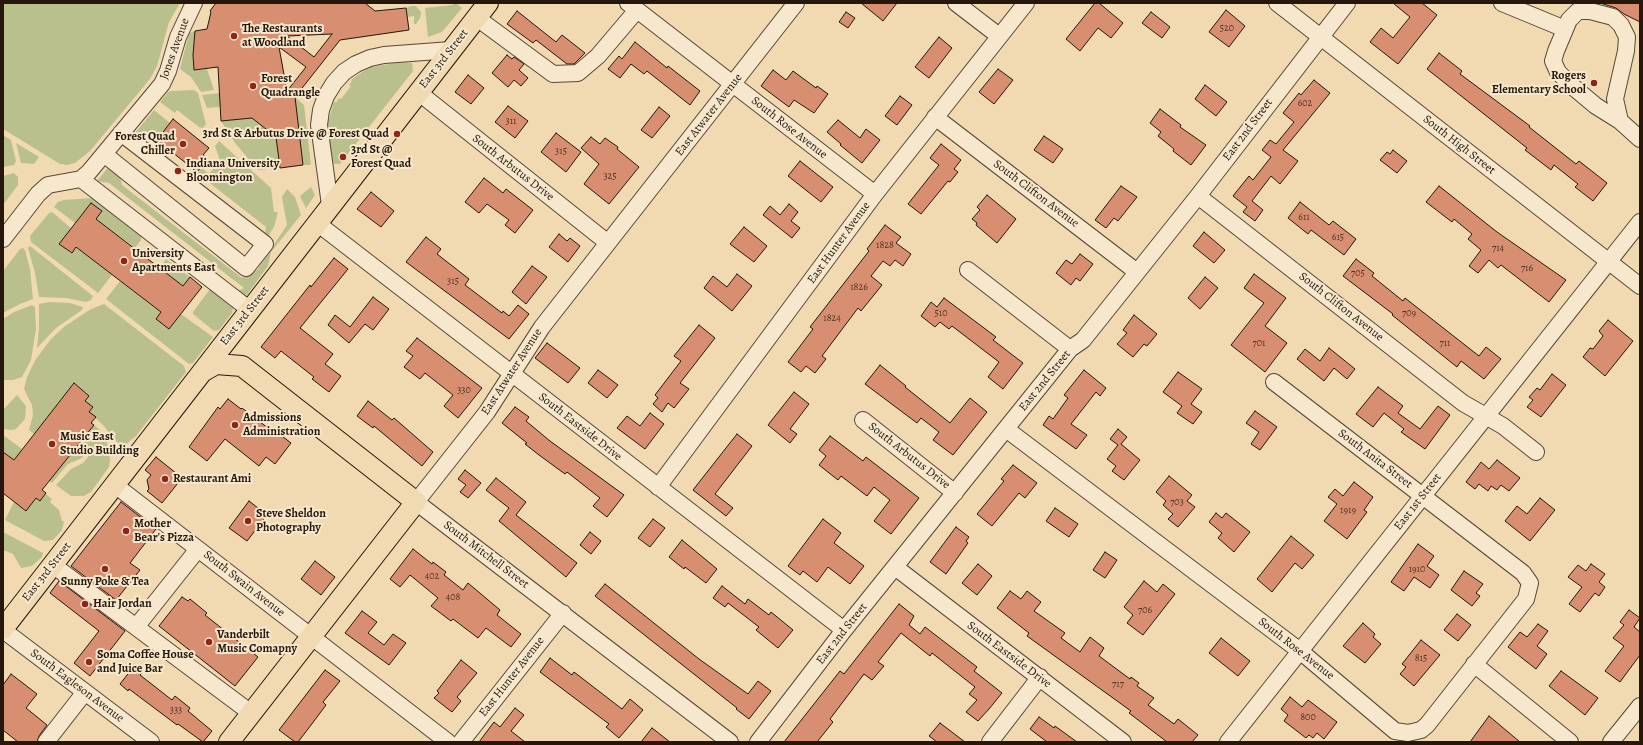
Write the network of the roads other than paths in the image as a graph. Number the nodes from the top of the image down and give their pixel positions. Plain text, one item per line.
1 (194, 3) edge
2 (956, 3) edge
3 (1026, 3) edge
4 (1277, 3) edge
5 (1347, 3) edge
6 (1502, 3) edge
7 (793, 4) edge
8 (632, 6) edge
9 (482, 10) edge
10 (1565, 29) junction
11 (999, 36) junction
12 (1320, 36) junction
13 (451, 50) junction
14 (733, 85) junction
15 (418, 92) junction
16 (935, 117) junction
17 (1620, 121) junction
18 (121, 133) junction
19 (1640, 140) edge
20 (104, 154) junction
21 (81, 179) junction
22 (875, 194) junction
23 (1198, 196) junction
24 (330, 206) junction
25 (1640, 222) edge
26 (317, 223) junction
27 (3, 239) edge
28 (608, 243) junction
29 (1609, 262) junction
30 (968, 270) dead end
31 (1137, 272) junction
32 (1640, 286) edge
33 (247, 314) junction
34 (1070, 349) junction
35 (242, 366) junction
36 (202, 372) junction
37 (512, 375) junction
38 (1274, 382) dead end
39 (1485, 417) junction
40 (864, 420) dead end
41 (1006, 428) junction
42 (1536, 452) dead end
43 (115, 485) junction
44 (658, 487) junction
45 (955, 493) junction
46 (1422, 496) junction
47 (416, 502) junction
48 (198, 549) junction
49 (53, 565) junction
50 (895, 567) junction
51 (563, 613) junction
52 (136, 627) junction
53 (3, 629) edge
54 (844, 630) junction
55 (311, 636) junction
56 (1300, 651) junction
57 (1474, 664) junction
58 (1040, 678) junction
59 (85, 692) junction
60 (1640, 706) edge
61 (251, 713) junction
62 (46, 742) edge
63 (151, 742) edge
64 (228, 742) edge
65 (448, 742) edge
66 (461, 742) edge
67 (730, 742) edge
68 (758, 742) edge
69 (990, 742) edge
70 (1123, 742) edge
71 (1228, 742) edge
72 (1570, 742) edge
73 (1611, 742) edge

1 - 18 street, Jones Avenue
2 - 11 street
3 - 11 street, East Hunter Avenue
4 - 12 street, South High Street
5 - 12 street, East 2nd Street
6 - 10 street
7 - 14 street, East Atwater Avenue
8 - 9 street
8 - 14 street, South Rose Avenue
9 - 13 main road, East 3rd Street
10 - 17 street
10 - 17 street
11 - 16 street, East Hunter Avenue
12 - 23 street, East 2nd Street
12 - 29 street, South High Street
13 - 15 main road, East 3rd Street
13 - 24 street
14 - 22 street, South Rose Avenue
14 - 28 street, East Atwater Avenue
15 - 24 main road, East 3rd Street
15 - 28 street, South Arbutus Drive
16 - 22 street, East Hunter Avenue
16 - 31 street, South Clifton Avenue
17 - 19 street
18 - 20 street, Jones Avenue
18 - 20 street
20 - 21 street, Jones Avenue
21 - 27 street
21 - 33 street
22 - 44 street, East Hunter Avenue
23 - 31 street, East 2nd Street
23 - 39 street, South Clifton Avenue
24 - 26 main road, East 3rd Street
25 - 29 street, East 1st Street
26 - 33 main road, East 3rd Street
26 - 37 street, South Eastside Drive
28 - 37 street, East Atwater Avenue
29 - 32 street, South High Street
29 - 39 street, East 1st Street
30 - 34 street
31 - 34 street, East 2nd Street
33 - 35 main road
33 - 36 main road, East 3rd Street
34 - 41 street, East 2nd Street
35 - 36 main road
35 - 47 main road, South Mitchell Street
36 - 43 main road, East 3rd Street
37 - 44 street, South Eastside Drive
37 - 47 street, East Atwater Avenue
38 - 46 street, South Anita Street
39 - 42 street, South Clifton Avenue
39 - 46 street, East 1st Street
40 - 45 street, South Arbutus Drive
41 - 45 street, East 2nd Street
41 - 56 street, South Rose Avenue
43 - 48 street, South Swain Avenue
43 - 49 main road, East 3rd Street
44 - 54 street, South Eastside Drive
45 - 50 street, East 2nd Street
46 - 56 street, East 1st Street
46 - 57 street, South Anita Street
47 - 51 street, South Mitchell Street
47 - 55 main road, East Atwater Avenue
48 - 52 street
48 - 55 street, South Swain Avenue
49 - 52 street
49 - 53 main road, East 3rd Street
50 - 54 street, East 2nd Street
50 - 58 street, South Eastside Drive
51 - 66 street, East Hunter Avenue
51 - 67 street, South Mitchell Street
52 - 61 street
53 - 59 street, South Eagleson Avenue
54 - 68 street, East 2nd Street
55 - 61 main road, East Atwater Avenue
55 - 65 street, South Swain Avenue
56 - 57 street, South Rose Avenue
56 - 71 street, East 1st Street
57 - 72 street
58 - 69 street
58 - 70 street, South Eastside Drive
59 - 62 street
59 - 63 street, South Eagleson Avenue
60 - 73 street
61 - 64 main road, East Atwater Avenue

